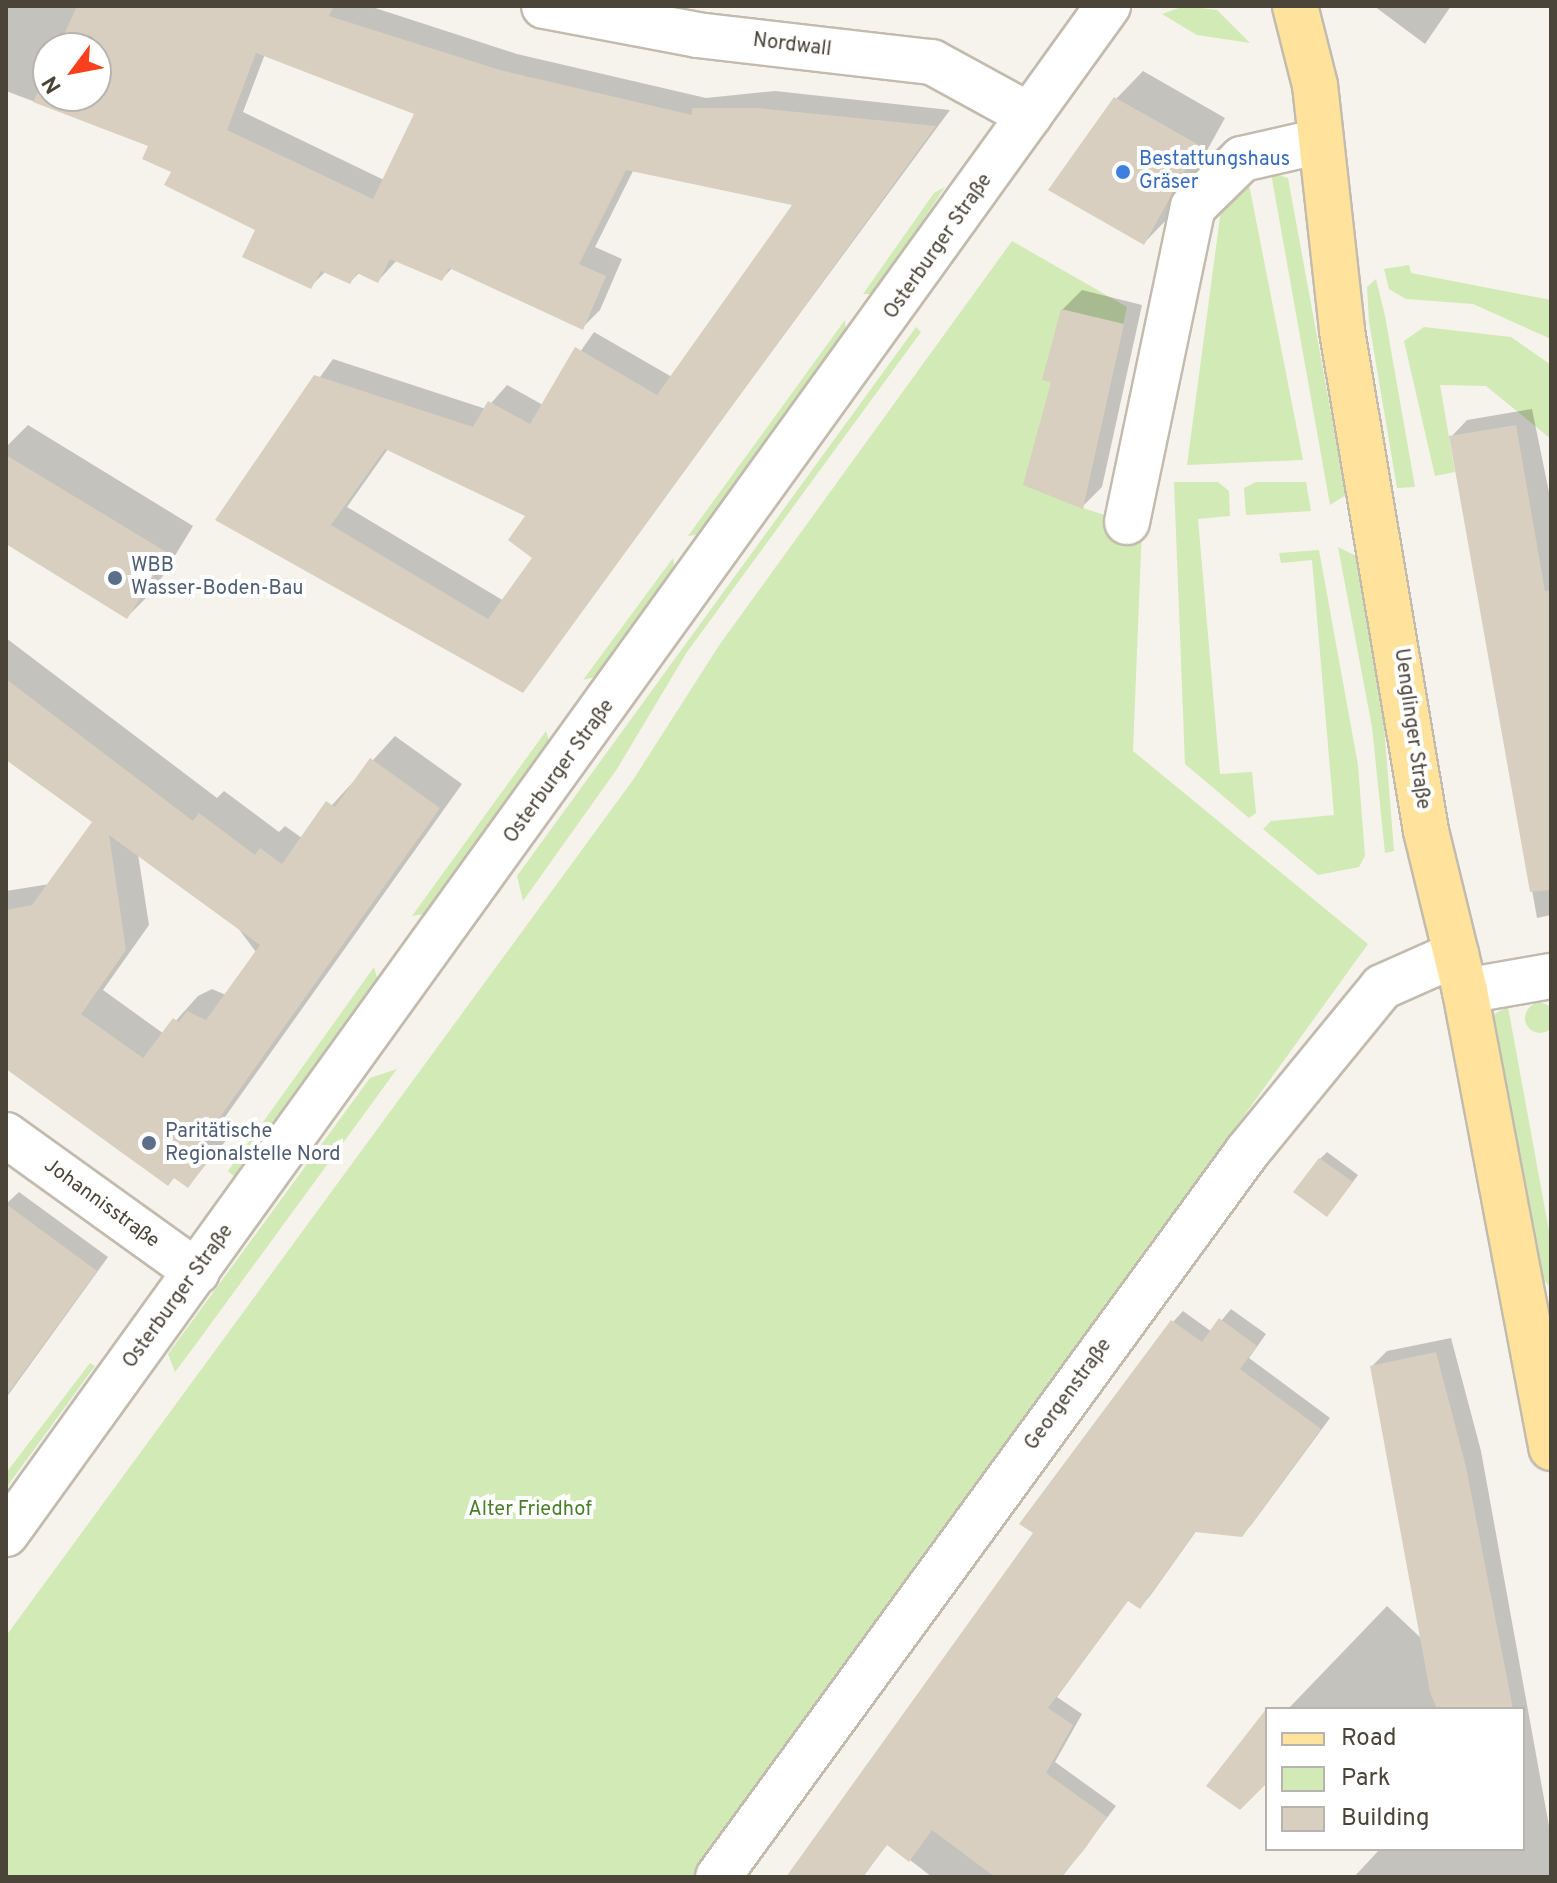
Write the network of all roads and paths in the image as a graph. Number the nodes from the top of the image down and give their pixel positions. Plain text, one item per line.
1 (544, 6) edge
2 (1108, 6) edge
3 (1295, 6) edge
4 (1029, 115) junction
5 (1321, 141) junction
6 (1127, 522) dead end
7 (1461, 972) junction
8 (1551, 976) edge
9 (6, 1135) edge
10 (197, 1272) junction
11 (1551, 1448) edge
12 (6, 1534) edge
13 (718, 1877) edge

1 - 4 street, Nordwall
2 - 4 street, Osterburger Straße
3 - 5 main road, Uenglinger Straße
4 - 10 street, Osterburger Straße
5 - 6 street
5 - 7 main road, Uenglinger Straße
7 - 8 street, Georgenstraße
7 - 11 main road, Uenglinger Straße
7 - 13 street, Georgenstraße
9 - 10 street, Johannisstraße
10 - 12 street, Osterburger Straße

